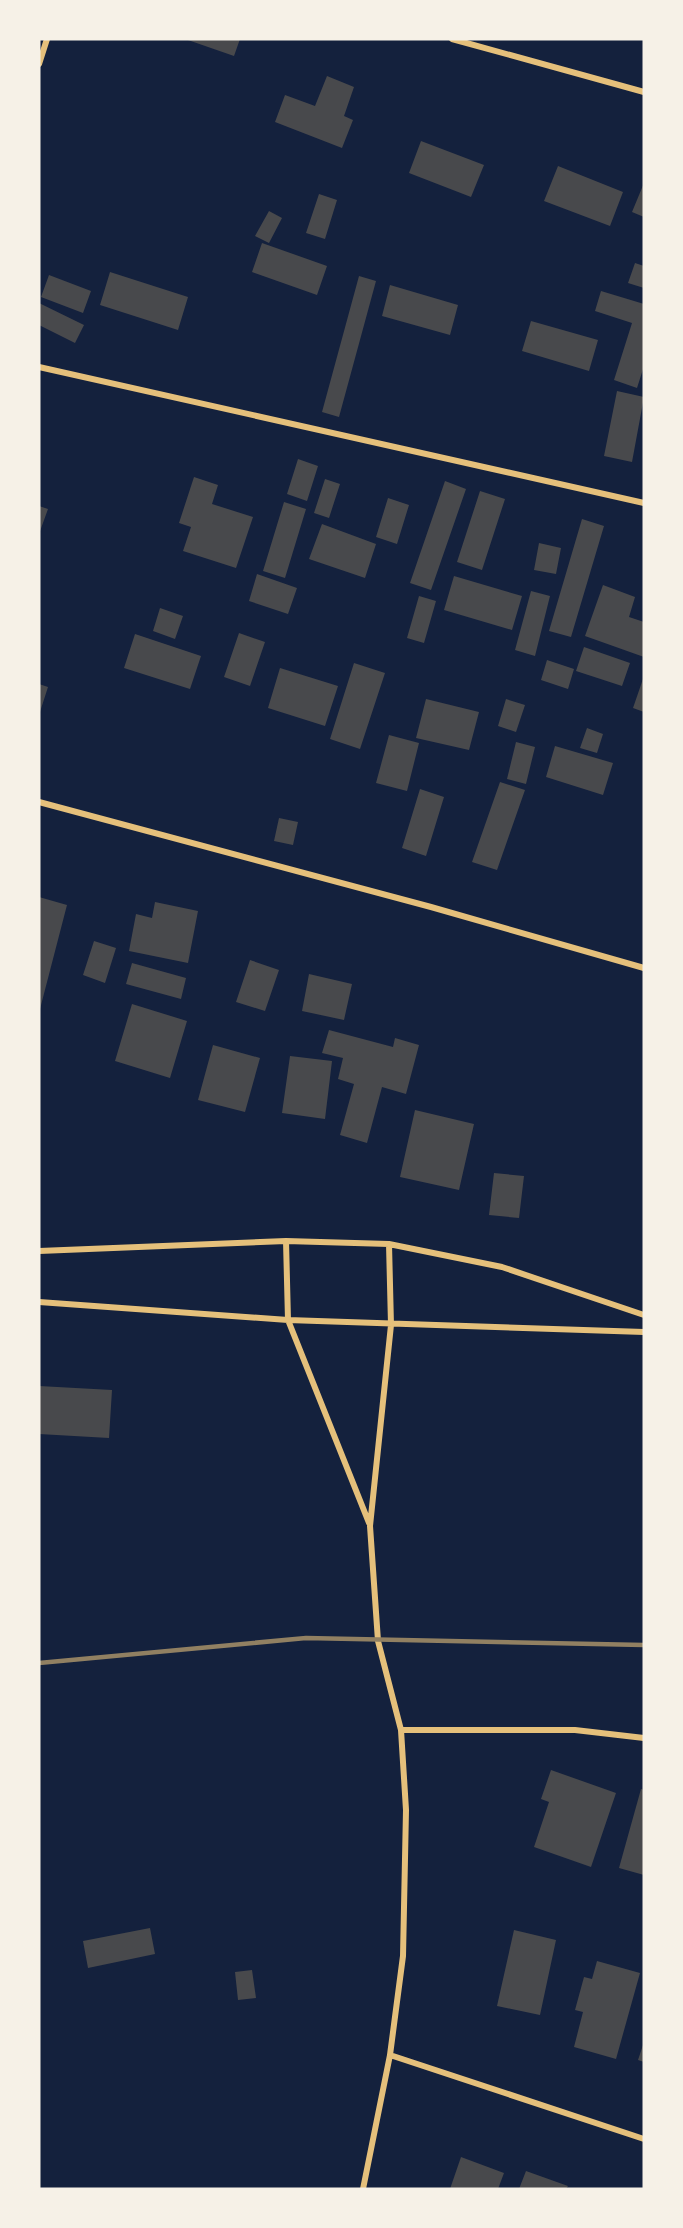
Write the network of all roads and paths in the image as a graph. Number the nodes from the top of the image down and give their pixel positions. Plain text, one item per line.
1 (47, 39) edge
2 (452, 39) edge
3 (39, 64) edge
4 (644, 92) edge
5 (39, 367) edge
6 (644, 503) edge
7 (39, 802) edge
8 (644, 968) edge
9 (286, 1241) junction
10 (389, 1244) junction
11 (39, 1251) edge
12 (39, 1302) edge
13 (644, 1315) edge
14 (288, 1320) junction
15 (391, 1325) junction
16 (644, 1332) edge
17 (370, 1526) junction
18 (401, 1730) junction
19 (644, 1738) edge
20 (390, 2055) junction
21 (644, 2139) edge
22 (363, 2189) edge

1 - 3 street
2 - 4 street
5 - 6 street
7 - 8 street
9 - 10 street
9 - 11 street
9 - 14 street
10 - 13 street
10 - 15 street
12 - 14 street
14 - 15 street
14 - 17 street
15 - 16 street
15 - 17 street
17 - 18 street
18 - 19 street
18 - 20 street
20 - 21 street
20 - 22 street

